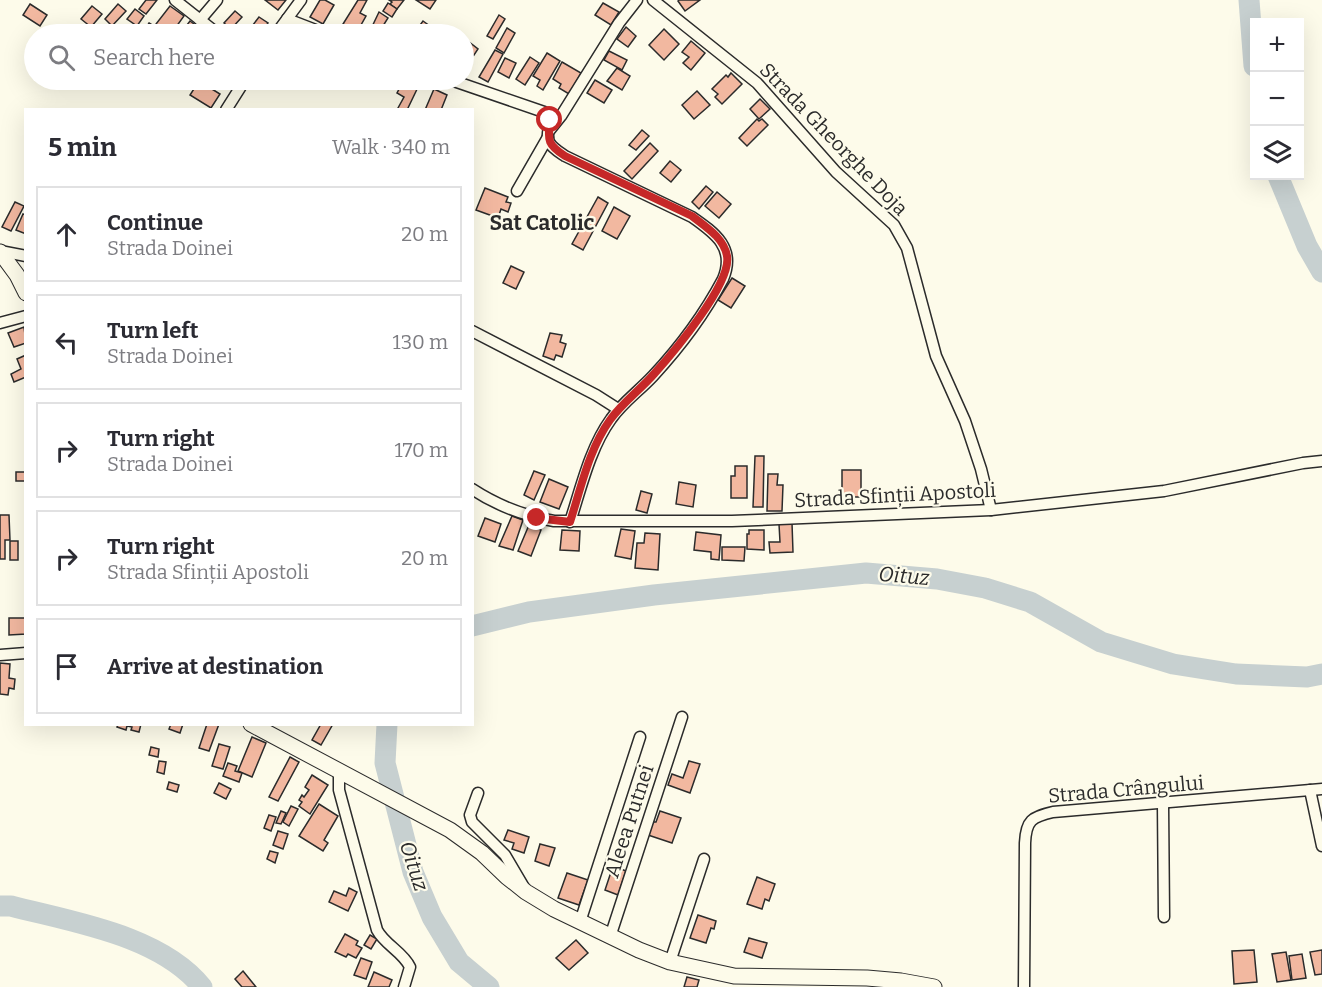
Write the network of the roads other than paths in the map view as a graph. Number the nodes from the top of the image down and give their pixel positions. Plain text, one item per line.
1 (175, 0) edge
2 (217, 0) edge
3 (301, 0) edge
4 (637, 0) edge
5 (653, 0) edge
6 (287, 19) junction
7 (200, 20) junction
8 (205, 24) edge
9 (283, 24) edge
10 (300, 24) edge
11 (474, 88) edge
12 (238, 90) edge
13 (227, 108) edge
14 (548, 134) junction
15 (516, 191) dead end
16 (0, 252) edge
17 (24, 256) edge
18 (24, 289) edge
19 (24, 317) edge
20 (0, 323) edge
21 (474, 332) edge
22 (618, 409) junction
23 (1322, 461) edge
24 (474, 490) edge
25 (991, 510) junction
26 (570, 522) junction
27 (24, 653) edge
28 (0, 655) edge
29 (682, 717) dead end
30 (255, 726) edge
31 (640, 737) dead end
32 (343, 772) junction
33 (1316, 789) edge
34 (478, 793) dead end
35 (1163, 804) junction
36 (1322, 846) edge
37 (704, 859) dead end
38 (526, 892) junction
39 (1164, 917) dead end
40 (580, 922) junction
41 (610, 936) junction
42 (669, 962) junction
43 (404, 987) edge
44 (934, 987) edge
45 (1024, 987) edge

1 - 7 street
2 - 7 street
3 - 6 street
4 - 14 street
5 - 25 street, Strada Gheorghe Doja
6 - 9 street
6 - 10 street
7 - 8 street
11 - 14 street
12 - 13 street
14 - 15 street
14 - 22 street
16 - 17 street
16 - 18 street
19 - 20 street
21 - 22 street
22 - 26 street
23 - 25 street, Strada Sfinții Apostoli
24 - 26 street, Strada Sfinții Apostoli
25 - 26 street, Strada Sfinții Apostoli
27 - 28 street
29 - 41 street, Aleea Putnei
30 - 32 street
31 - 40 street
32 - 38 street
32 - 43 street
33 - 35 street, Strada Crângului
33 - 36 street
34 - 38 street
35 - 39 street
35 - 45 street, Strada Crângului
37 - 42 street
38 - 40 street
40 - 41 street
41 - 42 street
42 - 44 street

